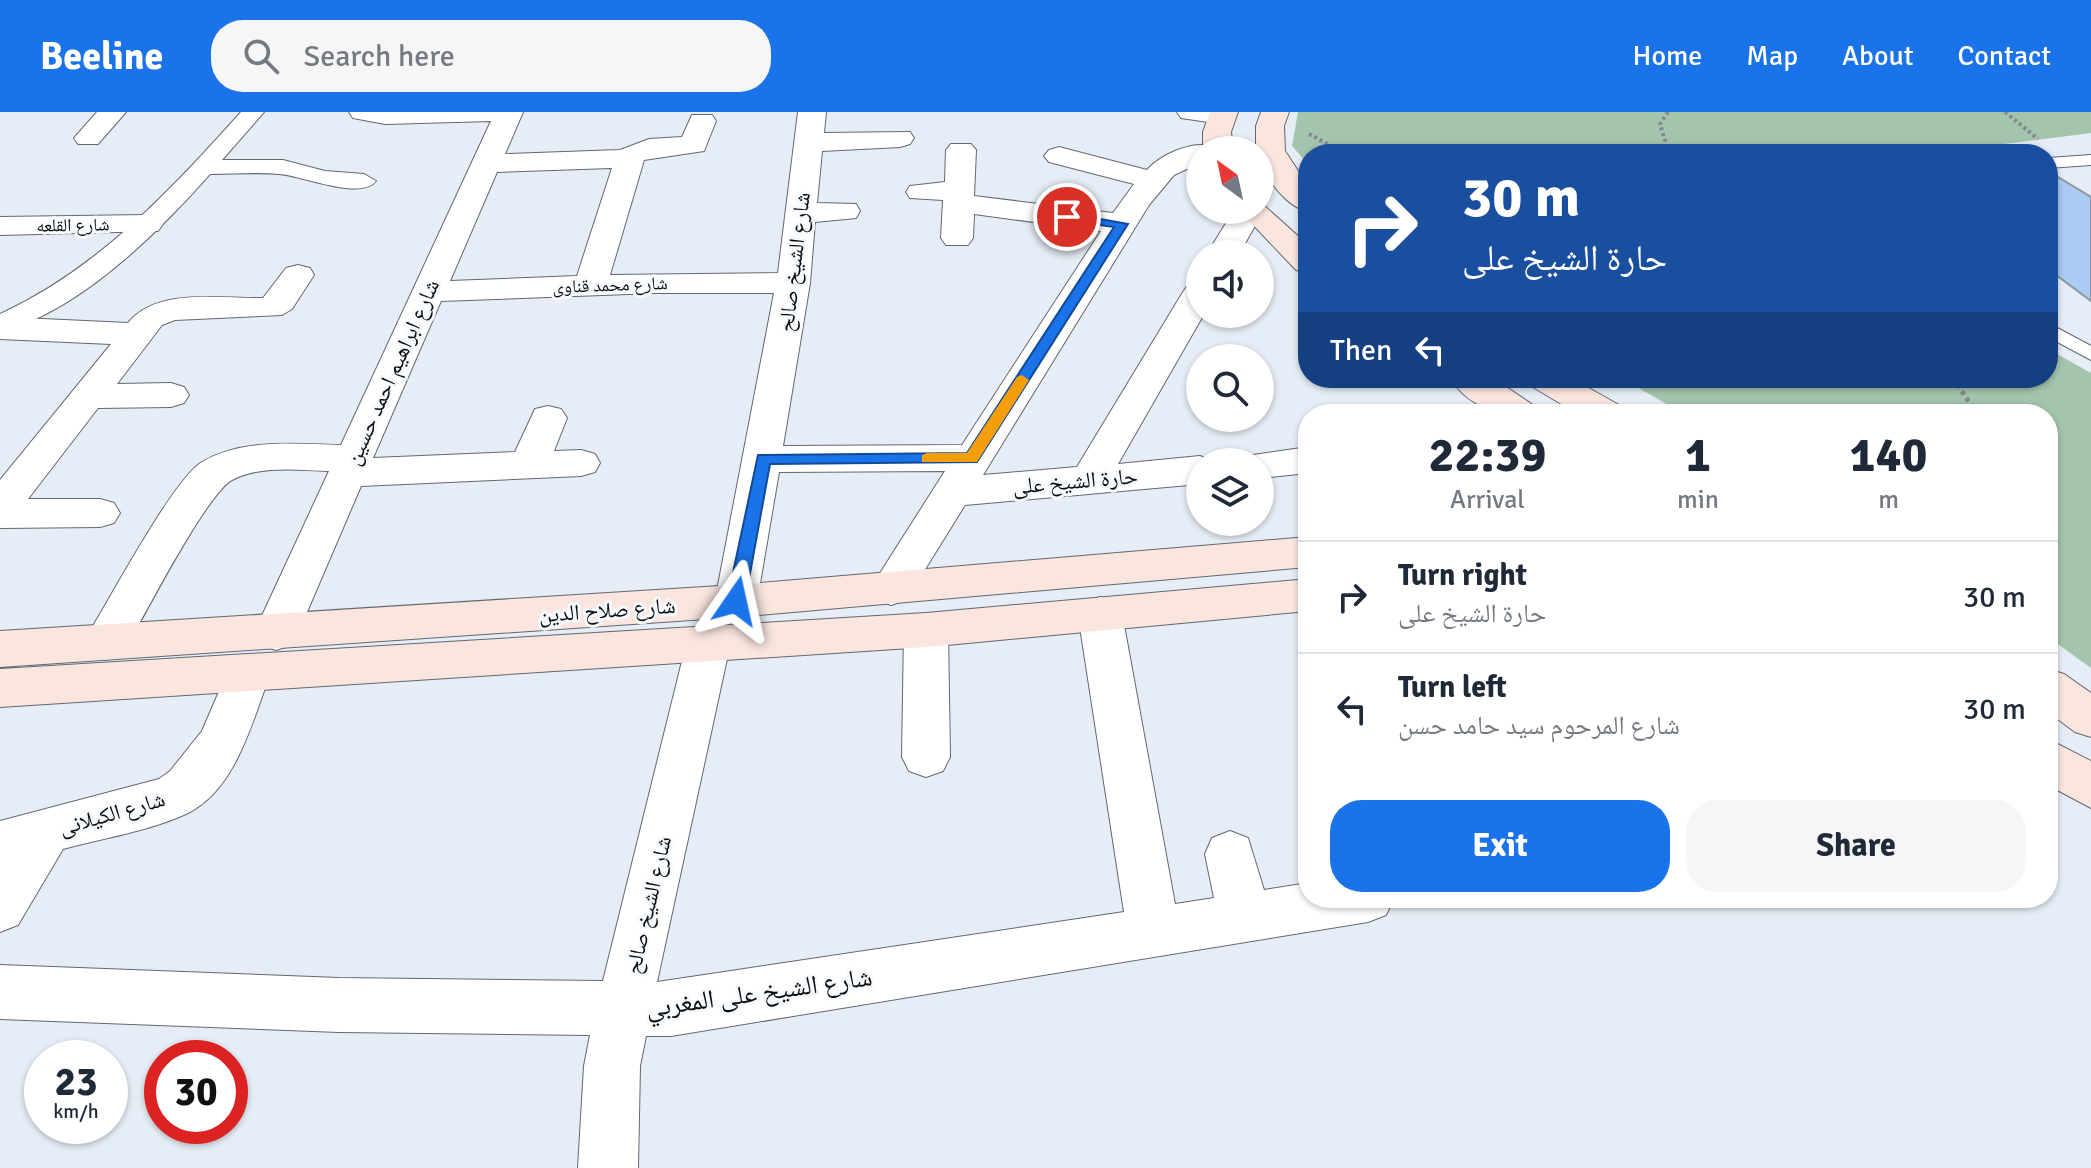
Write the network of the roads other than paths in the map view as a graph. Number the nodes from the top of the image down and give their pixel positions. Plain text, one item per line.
1 (112, 112) edge
2 (253, 112) edge
3 (363, 112) edge
4 (509, 112) edge
5 (1191, 112) edge
6 (1275, 112) edge
7 (1223, 114) edge
8 (702, 121) dead end
9 (810, 127) edge
10 (1216, 136) edge
11 (88, 138) dead end
12 (900, 138) dead end
13 (961, 150) dead end
14 (1059, 156) dead end
15 (1186, 158) edge
16 (629, 159) junction
17 (2091, 160) edge
18 (2058, 162) edge
19 (486, 163) junction
20 (204, 167) junction
21 (1152, 180) junction
22 (364, 181) dead end
23 (921, 192) dead end
24 (1298, 192) edge
25 (958, 197) junction
26 (845, 211) dead end
27 (801, 213) junction
28 (147, 224) junction
29 (1122, 224) junction
30 (1266, 224) edge
31 (0, 226) edge
32 (957, 238) dead end
33 (1298, 254) edge
34 (298, 275) dead end
35 (793, 283) junction
36 (591, 284) junction
37 (427, 292) junction
38 (1186, 316) edge
39 (0, 326) edge
40 (137, 334) junction
41 (2058, 335) edge
42 (2091, 354) edge
43 (1482, 388) edge
44 (1561, 388) edge
45 (171, 395) dead end
46 (89, 396) junction
47 (1506, 404) edge
48 (1589, 404) edge
49 (548, 418) dead end
50 (972, 458) junction
51 (763, 459) junction
52 (1298, 461) edge
53 (581, 463) dead end
54 (1274, 464) edge
55 (529, 465) junction
56 (351, 466) junction
57 (1186, 471) edge
58 (1089, 480) junction
59 (949, 492) junction
60 (0, 507) edge
61 (100, 513) dead end
62 (0, 514) edge
63 (1298, 553) edge
64 (891, 589) junction
65 (1298, 596) edge
66 (736, 601) junction
67 (1100, 614) junction
68 (926, 630) junction
69 (276, 633) junction
70 (106, 643) junction
71 (708, 645) junction
72 (0, 649) edge
73 (249, 672) junction
74 (0, 688) edge
75 (926, 757) dead end
76 (23, 838) edge
77 (1230, 854) dead end
78 (0, 908) edge
79 (1309, 908) edge
80 (1245, 919) junction
81 (1154, 934) junction
82 (0, 992) edge
83 (623, 1011) junction
84 (608, 1168) edge

1 - 11 street
2 - 20 street
3 - 4 street
4 - 19 street, شارع ابراهيم احمد حسين
5 - 7 street
6 - 24 main road
7 - 10 main road
8 - 16 street
9 - 12 street
9 - 27 street, شارع الشيخ صالح
13 - 25 street
14 - 21 street
15 - 21 street
16 - 19 street
16 - 36 street
17 - 18 lane
19 - 37 street, شارع ابراهيم احمد حسين
20 - 22 street
20 - 28 street
21 - 29 street
23 - 25 street
25 - 29 street
25 - 32 street
26 - 27 street
27 - 35 street, شارع الشيخ صالح
28 - 31 street, شارع القلعه
28 - 39 street
29 - 50 street
30 - 33 main road
34 - 40 street
35 - 36 street, شارع محمد قناوى
35 - 51 street, شارع الشيخ صالح
36 - 37 street, شارع محمد قناوى
37 - 56 street, شارع ابراهيم احمد حسين
38 - 58 street
39 - 40 street
40 - 46 street
41 - 42 lane
43 - 47 main road
44 - 48 main road
45 - 46 street
46 - 60 street
49 - 55 street
50 - 51 street
50 - 59 street
51 - 66 street, شارع الشيخ صالح
52 - 54 street
53 - 55 street
55 - 56 street
56 - 69 street, شارع ابراهيم احمد حسين
56 - 70 street
57 - 58 street, حارة الشيخ على
58 - 59 street, حارة الشيخ على
59 - 64 street
61 - 62 street
63 - 64 main road, شارع صلاح الدين
64 - 66 main road, شارع صلاح الدين
65 - 67 main road, شارع صلاح الدين
66 - 69 main road, شارع صلاح الدين
67 - 68 main road, شارع صلاح الدين
67 - 81 street
68 - 71 main road, شارع صلاح الدين
68 - 75 street
69 - 70 main road, شارع صلاح الدين
70 - 72 main road, شارع صلاح الدين
71 - 73 main road, شارع صلاح الدين
71 - 83 street, شارع الشيخ صالح
73 - 74 main road, شارع صلاح الدين
73 - 76 street, شارع الكيلانى
76 - 78 street
77 - 80 street
79 - 80 street, شارع الشيخ على المغربي
80 - 81 street, شارع الشيخ على المغربي
81 - 83 street, شارع الشيخ على المغربي
82 - 83 street, شارع الشيخ على المغربي
83 - 84 street, شارع الشيخ صالح

